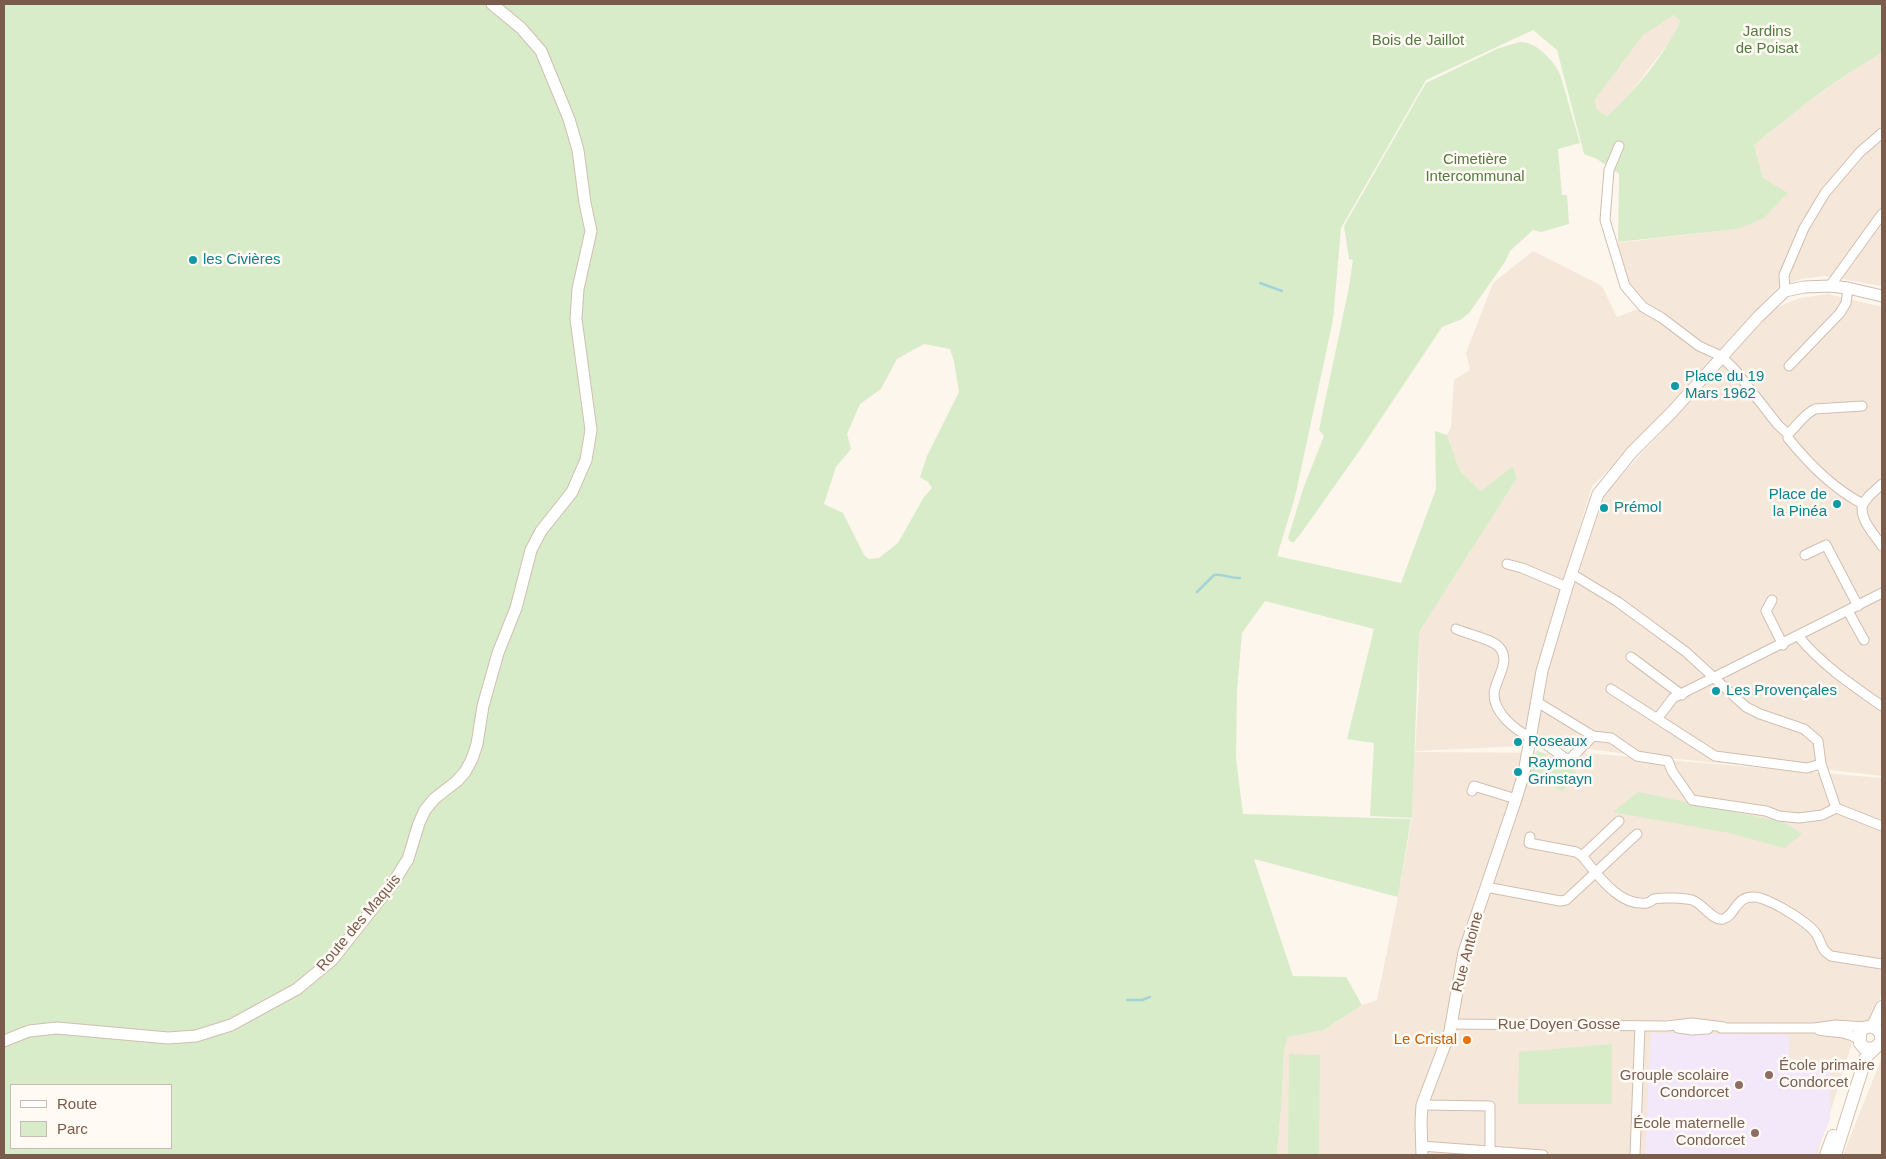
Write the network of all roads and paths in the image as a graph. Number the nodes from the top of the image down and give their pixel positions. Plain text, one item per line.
1 (492, 4) edge
2 (1882, 133) edge
3 (1619, 146) dead end
4 (1882, 214) edge
5 (1830, 286) junction
6 (1848, 288) junction
7 (1786, 291) junction
8 (1882, 296) edge
9 (1721, 356) junction
10 (1790, 366) dead end
11 (1862, 406) dead end
12 (1788, 434) junction
13 (1882, 484) edge
14 (1863, 504) junction
15 (1882, 546) edge
16 (1804, 555) dead end
17 (1507, 564) dead end
18 (1572, 574) junction
19 (1567, 587) junction
20 (1882, 594) edge
21 (1772, 600) dead end
22 (1858, 606) junction
23 (1848, 611) junction
24 (1456, 629) dead end
25 (1799, 636) junction
26 (1864, 640) dead end
27 (1783, 645) junction
28 (1631, 657) dead end
29 (1713, 679) junction
30 (1611, 689) dead end
31 (1682, 695) junction
32 (1537, 704) junction
33 (1882, 706) edge
34 (1657, 719) junction
35 (1593, 736) junction
36 (1530, 737) junction
37 (1547, 745) dead end
38 (1821, 764) junction
39 (1472, 791) dead end
40 (1516, 799) junction
41 (1836, 808) junction
42 (1619, 821) dead end
43 (1882, 826) edge
44 (1637, 834) dead end
45 (1530, 837) dead end
46 (1582, 856) junction
47 (1596, 873) junction
48 (1486, 887) junction
49 (1882, 964) edge
50 (1882, 1007) edge
51 (1450, 1024) junction
52 (1640, 1026) junction
53 (1875, 1026) edge
54 (1814, 1028) junction
55 (4, 1041) edge
56 (1864, 1044) junction
57 (1422, 1105) junction
58 (1422, 1151) edge
59 (1490, 1151) junction
60 (1543, 1155) edge
61 (1635, 1155) edge
62 (1826, 1155) edge
63 (1835, 1155) edge

1 - 55 street, Route des Maquis
2 - 7 street
3 - 9 street
4 - 5 street
5 - 6 street
5 - 7 street
6 - 8 street
6 - 10 street
7 - 9 street, Rue Antoine
9 - 12 street
9 - 18 street, Rue Antoine
11 - 12 street
12 - 14 street
13 - 14 street
14 - 15 street
16 - 22 street
17 - 19 street
18 - 19 street, Rue Antoine
18 - 29 street
19 - 32 street, Rue Antoine
20 - 22 street
21 - 27 street
22 - 23 street
23 - 25 street
23 - 26 street
24 - 36 street
25 - 27 street
25 - 33 street
27 - 29 street
28 - 31 street
29 - 31 street
29 - 38 street
30 - 34 street
31 - 34 street
32 - 35 street
32 - 36 street, Rue Antoine
34 - 38 street
35 - 37 street
35 - 41 street
36 - 40 street, Rue Antoine
38 - 41 street
39 - 40 street
40 - 48 street, Rue Antoine
41 - 43 street
42 - 46 street
44 - 47 street
45 - 46 street
46 - 47 street
47 - 48 street
47 - 49 street
48 - 51 street, Rue Antoine
50 - 53 main road
51 - 52 street, Rue Doyen Gosse
51 - 57 street, Rue Antoine
52 - 54 street, Rue Doyen Gosse
52 - 61 street
53 - 54 street, Rue Doyen Gosse
53 - 56 main road
53 - 56 main road
54 - 56 street, Rue Doyen Gosse
56 - 62 main road
56 - 63 main road
57 - 58 street, Rue Antoine
57 - 59 street
58 - 59 street
59 - 60 street

